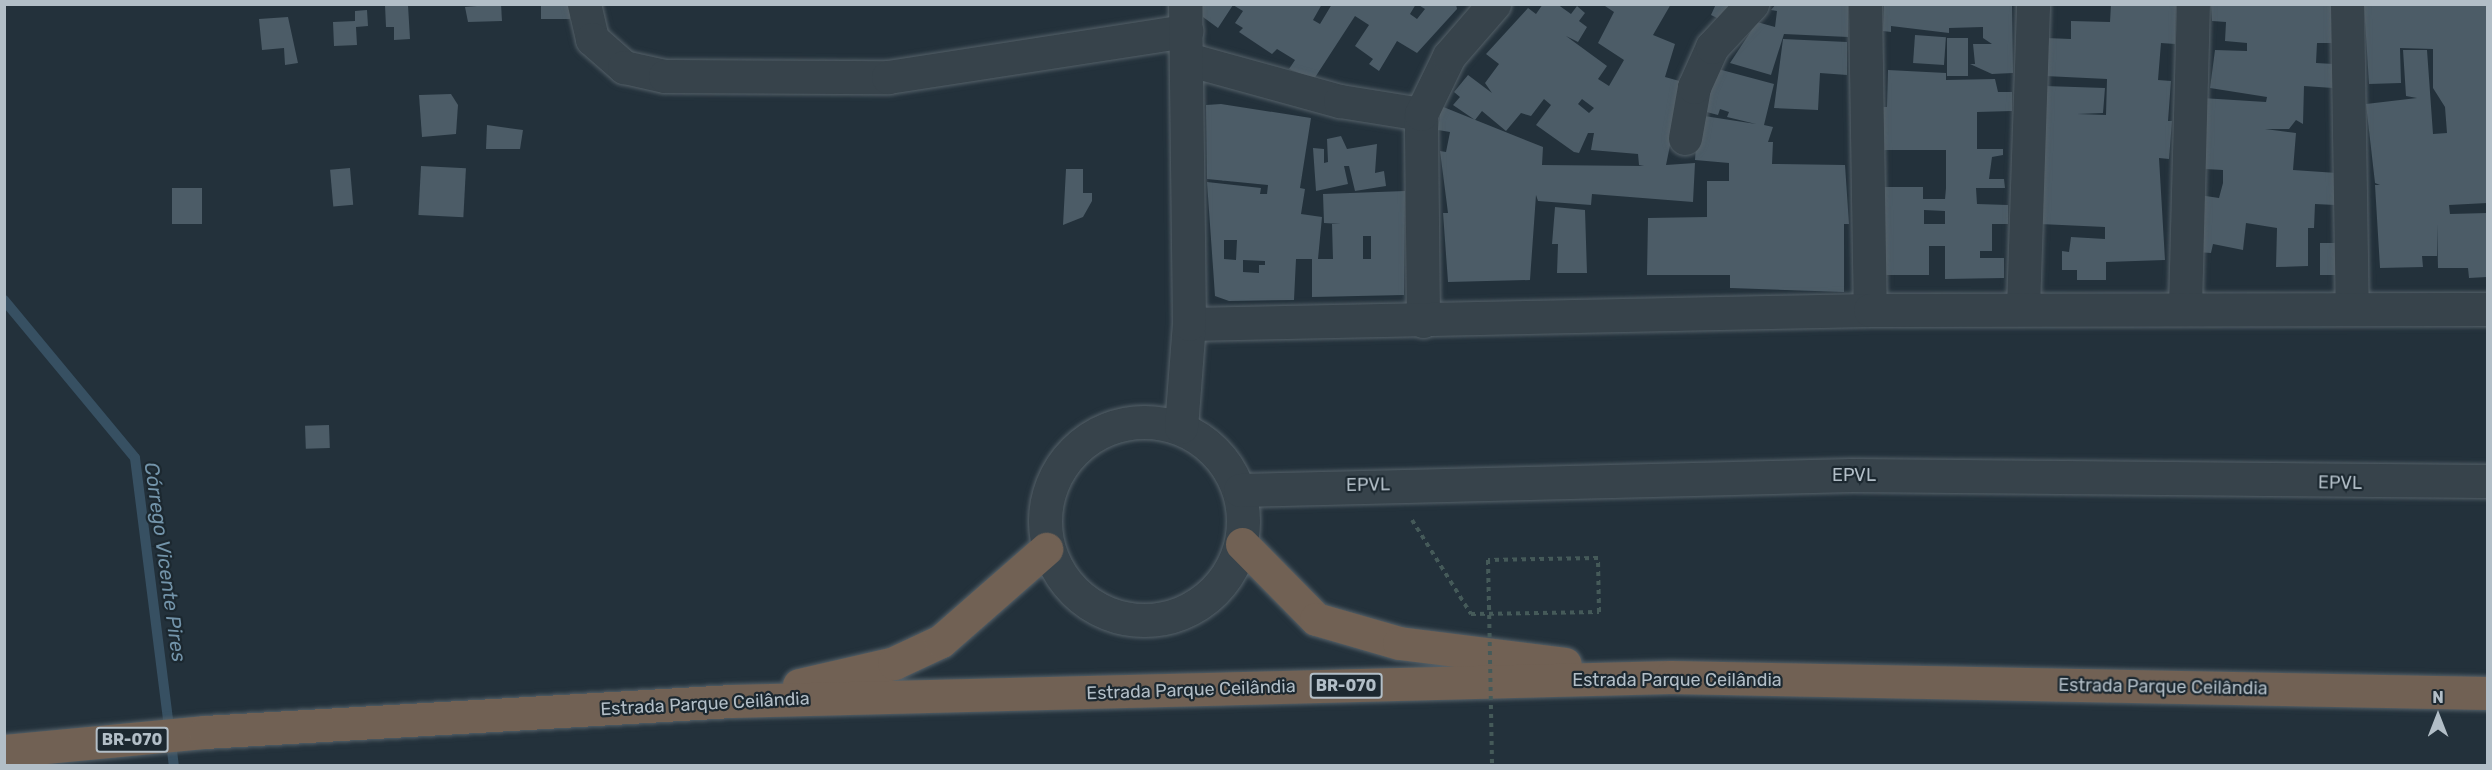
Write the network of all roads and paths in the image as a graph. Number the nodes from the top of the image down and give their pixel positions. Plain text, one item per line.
1 (584, 4) edge
2 (1752, 4) edge
3 (1865, 4) edge
4 (2032, 4) edge
5 (2193, 4) edge
6 (2347, 4) edge
7 (1494, 5) edge
8 (1186, 31) edge
9 (1420, 114) junction
10 (1685, 138) dead end
11 (2185, 307) junction
12 (2023, 308) junction
13 (2352, 308) junction
14 (2487, 309) edge
15 (1870, 310) junction
16 (1424, 321) junction
17 (1190, 324) junction
18 (1181, 427) junction
19 (1390, 484) junction
20 (2481, 487) edge
21 (1240, 490) junction
22 (1242, 544) junction
23 (1046, 549) junction
24 (1671, 677) junction
25 (2487, 693) edge
26 (731, 701) junction
27 (4, 751) edge
28 (1491, 765) edge

1 - 8 street
2 - 10 street
3 - 15 street
4 - 12 street
5 - 11 street
6 - 13 street
7 - 9 street
8 - 9 street
8 - 17 street
9 - 16 street
11 - 12 street
11 - 13 street
12 - 15 street
13 - 14 street
15 - 16 street
16 - 17 street
17 - 18 street
18 - 21 street
18 - 23 street
19 - 20 street, EPVL
19 - 21 street, EPVL
19 - 28 path, bridge
21 - 22 street
22 - 23 street
22 - 24 highway
23 - 26 highway
24 - 25 highway, Estrada Parque Ceilândia / BR-070
24 - 26 highway, Estrada Parque Ceilândia / BR-070
26 - 27 highway, Estrada Parque Ceilândia / BR-070

